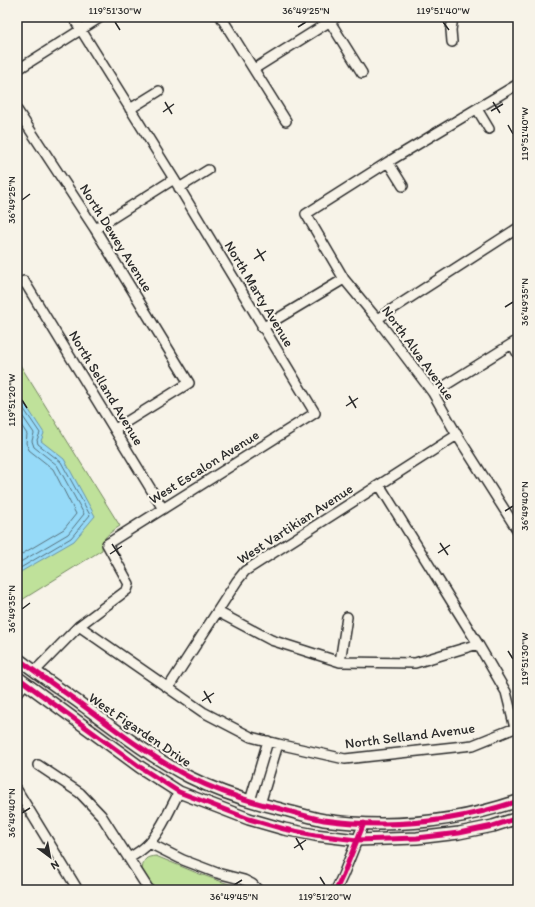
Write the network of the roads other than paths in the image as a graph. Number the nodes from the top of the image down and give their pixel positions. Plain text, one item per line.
1 (73, 17) edge
2 (101, 17) edge
3 (221, 17) edge
4 (453, 17) edge
5 (331, 19) edge
6 (81, 30) junction
7 (452, 42) dead end
8 (254, 69) junction
9 (17, 70) edge
10 (362, 73) dead end
11 (518, 84) edge
12 (159, 91) dead end
13 (130, 109) junction
14 (477, 109) junction
15 (17, 110) edge
16 (286, 121) dead end
17 (489, 128) dead end
18 (388, 162) junction
19 (208, 170) dead end
20 (174, 179) junction
21 (403, 186) dead end
22 (179, 188) junction
23 (518, 228) edge
24 (95, 229) junction
25 (344, 279) junction
26 (20, 283) edge
27 (377, 319) junction
28 (262, 328) junction
29 (515, 342) edge
30 (518, 354) edge
31 (433, 393) junction
32 (315, 414) joint
33 (115, 429) junction
34 (457, 435) junction
35 (380, 486) junction
36 (163, 509) junction
37 (514, 517) edge
38 (518, 531) edge
39 (218, 612) junction
40 (347, 617) dead end
41 (79, 626) junction
42 (478, 644) junction
43 (17, 658) edge
44 (340, 662) junction
45 (17, 670) edge
46 (35, 671) junction
47 (21, 681) edge
48 (58, 687) junction
49 (168, 688) junction
50 (17, 693) edge
51 (268, 742) junction
52 (278, 744) junction
53 (38, 765) dead end
54 (17, 790) edge
55 (179, 792) junction
56 (518, 801) edge
57 (255, 802) junction
58 (220, 808) junction
59 (518, 818) edge
60 (364, 823) junction
61 (357, 840) junction
62 (149, 843) junction
63 (129, 858) junction
64 (78, 890) edge
65 (149, 890) edge
66 (258, 890) edge
67 (336, 890) edge

1 - 6 street, North Marty Avenue
2 - 6 street
3 - 8 street
4 - 7 street
5 - 8 street
5 - 10 street
6 - 9 street
6 - 13 street, North Marty Avenue
8 - 16 street
11 - 14 street
12 - 13 street
13 - 20 street, North Marty Avenue
14 - 17 street
14 - 18 street
15 - 24 street, North Dewey Avenue
18 - 21 street
18 - 25 street, North Alva Avenue
19 - 22 street
20 - 22 street, North Marty Avenue
20 - 24 street
22 - 28 street, North Marty Avenue
23 - 27 street
24 - 33 street, North Dewey Avenue
25 - 27 street, North Alva Avenue
25 - 28 street
26 - 33 street, North Selland Avenue
27 - 31 street, North Alva Avenue
28 - 32 street, North Marty Avenue
29 - 30 street
29 - 31 street
31 - 34 street, North Alva Avenue
32 - 36 street, West Escalon Avenue
33 - 36 street, North Selland Avenue
34 - 35 street, West Vartikian Avenue
34 - 37 street, North Alva Avenue
35 - 39 street, West Vartikian Avenue
35 - 42 street
36 - 41 street, West Escalon Avenue
37 - 38 street, North Alva Avenue
39 - 44 street
39 - 49 street, West Vartikian Avenue
40 - 44 street
41 - 46 street
41 - 49 street, North Selland Avenue
42 - 44 street
42 - 52 street, North Selland Avenue
43 - 46 main road, West Figarden Drive
45 - 46 main road
46 - 48 main road, West Figarden Drive
47 - 48 main road
47 - 50 street
47 - 55 main road, West Figarden Drive
48 - 57 main road, West Figarden Drive
49 - 51 street, North Selland Avenue
51 - 52 street, North Selland Avenue
51 - 57 street
52 - 57 street
53 - 63 street
54 - 64 street
55 - 58 main road, West Figarden Drive
55 - 62 street
56 - 60 main road, West Figarden Drive
57 - 58 main road
57 - 60 main road, West Figarden Drive
58 - 61 main road, West Figarden Drive
59 - 61 main road, West Figarden Drive
60 - 61 street
61 - 67 street
62 - 63 street
62 - 66 street
63 - 65 street

